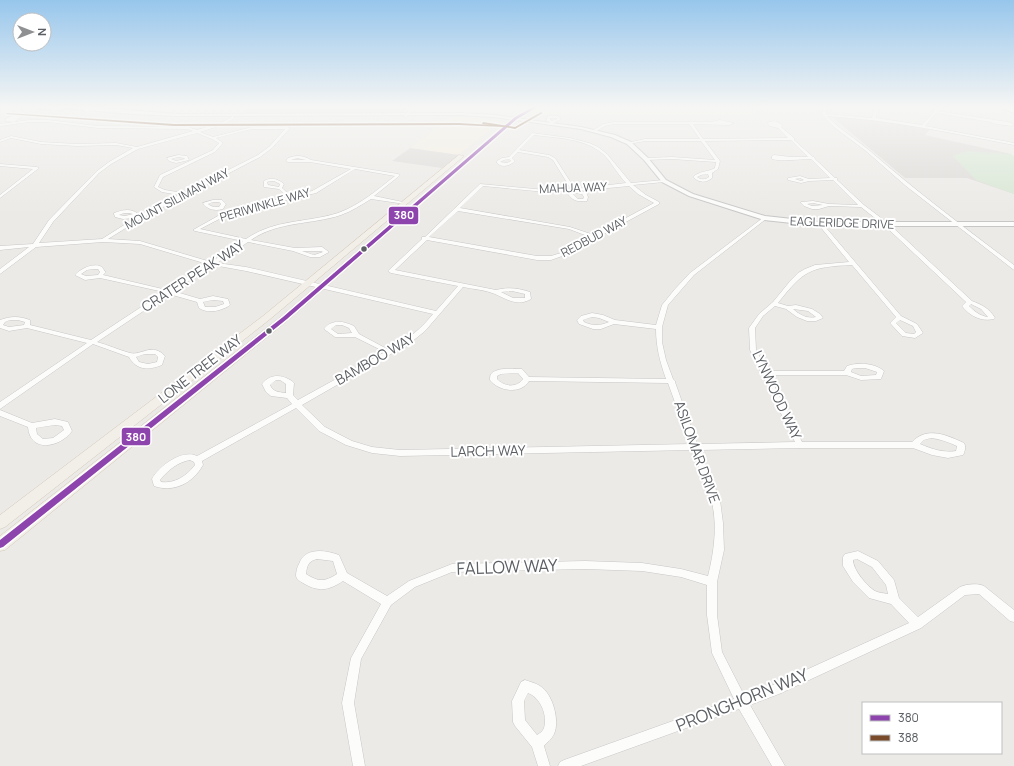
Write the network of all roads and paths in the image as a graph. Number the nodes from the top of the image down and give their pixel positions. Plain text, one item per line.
1 (35, 142) edge
2 (160, 142) edge
3 (219, 142) edge
4 (276, 142) edge
5 (486, 142) edge
6 (525, 142) edge
7 (581, 142) edge
8 (625, 142) edge
9 (636, 142) edge
10 (703, 142) edge
11 (796, 142) edge
12 (856, 142) edge
13 (1003, 142) edge
14 (629, 143) junction
15 (1014, 144) edge
16 (137, 148) junction
17 (516, 151) junction
18 (510, 158) dead end
19 (791, 158) dead end
20 (813, 158) junction
21 (646, 159) junction
22 (310, 161) dead end
23 (718, 161) junction
24 (0, 165) edge
25 (355, 168) junction
26 (453, 172) junction
27 (710, 173) dead end
28 (836, 179) junction
29 (809, 180) dead end
30 (664, 181) junction
31 (630, 185) junction
32 (280, 188) dead end
33 (0, 191) edge
34 (8, 191) junction
35 (574, 191) junction
36 (185, 194) junction
37 (0, 197) edge
38 (369, 197) junction
39 (290, 198) junction
40 (404, 203) junction
41 (829, 205) dead end
42 (862, 206) junction
43 (221, 208) dead end
44 (456, 209) junction
45 (227, 214) junction
46 (764, 218) junction
47 (957, 223) junction
48 (820, 224) junction
49 (1014, 224) edge
50 (886, 225) junction
51 (595, 237) junction
52 (424, 238) junction
53 (103, 240) junction
54 (246, 241) junction
55 (35, 244) junction
56 (0, 248) edge
57 (295, 250) junction
58 (210, 263) junction
59 (853, 263) junction
60 (1014, 268) edge
61 (0, 272) edge
62 (100, 276) dead end
63 (307, 283) junction
64 (321, 286) junction
65 (461, 286) junction
66 (169, 292) junction
67 (496, 292) dead end
68 (200, 301) dead end
69 (970, 302) dead end
70 (774, 304) junction
71 (788, 308) dead end
72 (436, 313) junction
73 (899, 317) dead end
74 (613, 322) dead end
75 (26, 326) dead end
76 (659, 327) junction
77 (356, 335) dead end
78 (92, 342) junction
79 (389, 352) junction
80 (132, 356) dead end
81 (847, 373) dead end
82 (766, 374) junction
83 (527, 379) dead end
84 (672, 381) junction
85 (289, 396) dead end
86 (296, 404) junction
87 (0, 406) edge
88 (0, 413) edge
89 (32, 426) dead end
90 (800, 445) junction
91 (914, 445) junction
92 (695, 448) junction
93 (197, 460) junction
94 (0, 523) edge
95 (0, 545) edge
96 (343, 576) dead end
97 (712, 582) junction
98 (894, 600) junction
99 (387, 602) junction
100 (1014, 617) edge
101 (917, 624) junction
102 (742, 703) junction
103 (537, 744) dead end
104 (359, 766) edge
105 (544, 766) edge
106 (564, 766) edge
107 (779, 766) edge

1 - 16 street
2 - 16 street
3 - 36 street
4 - 36 street, MOUNT SILIMAN WAY
5 - 26 main road, LONE TREE WAY
6 - 17 street
7 - 31 street
8 - 14 street, EAGLERIDGE DRIVE
9 - 14 street
10 - 23 street
11 - 20 street
12 - 47 street
13 - 15 street
14 - 21 street, EAGLERIDGE DRIVE
16 - 55 street
17 - 18 street
17 - 35 street
19 - 20 street
20 - 28 street
21 - 23 street
21 - 30 street, EAGLERIDGE DRIVE
22 - 25 street
23 - 27 street
24 - 34 street
25 - 38 street, CRATER PEAK WAY
25 - 39 street, PERIWINKLE WAY
26 - 40 main road, LONE TREE WAY
26 - 64 main road, LONE TREE WAY
28 - 29 street
28 - 42 street
30 - 31 street, MAHUA WAY
30 - 46 street, EAGLERIDGE DRIVE
31 - 35 street, MAHUA WAY
31 - 51 street, REDBUD WAY
32 - 39 street
33 - 34 street
34 - 37 street
35 - 44 street, MAHUA WAY
36 - 53 street, MOUNT SILIMAN WAY
38 - 40 street
38 - 54 street, CRATER PEAK WAY
39 - 45 street, PERIWINKLE WAY
40 - 63 main road, LONE TREE WAY
41 - 42 street
42 - 50 street
43 - 45 street
44 - 51 street
44 - 52 street
45 - 54 street, PERIWINKLE WAY
46 - 48 street, EAGLERIDGE DRIVE
46 - 76 street, ASILOMAR DRIVE
47 - 49 street, EAGLERIDGE DRIVE
47 - 50 street, EAGLERIDGE DRIVE
47 - 60 street
48 - 50 street, EAGLERIDGE DRIVE
48 - 59 street
50 - 69 street
51 - 52 street, REDBUD WAY
52 - 65 street
53 - 55 street
53 - 58 street
54 - 57 street
54 - 58 street, CRATER PEAK WAY
55 - 56 street
55 - 61 street
57 - 57 street
58 - 63 street
58 - 66 street, CRATER PEAK WAY
59 - 70 street, LYNWOOD WAY
59 - 73 street
62 - 66 street
63 - 64 street
63 - 94 main road, LONE TREE WAY
64 - 72 street
64 - 95 main road, LONE TREE WAY
65 - 67 street
65 - 72 street, BAMBOO WAY
66 - 68 street
66 - 78 street, CRATER PEAK WAY
70 - 71 street
70 - 82 street, LYNWOOD WAY
72 - 79 street, BAMBOO WAY
74 - 76 street
75 - 78 street
76 - 84 street, ASILOMAR DRIVE
77 - 79 street
78 - 80 street
78 - 87 street, CRATER PEAK WAY
79 - 86 street, BAMBOO WAY
81 - 82 street
82 - 90 street, LYNWOOD WAY
83 - 84 street
84 - 92 street, ASILOMAR DRIVE
85 - 86 street, LARCH WAY
86 - 92 street, LARCH WAY
86 - 93 street, BAMBOO WAY
88 - 89 street
90 - 91 street, LARCH WAY
90 - 92 street, LARCH WAY
91 - 91 street
92 - 97 street, ASILOMAR DRIVE
93 - 93 street
96 - 99 street
97 - 99 street, FALLOW WAY
97 - 102 street, ASILOMAR DRIVE
98 - 98 street
98 - 101 street
99 - 104 street, FALLOW WAY
100 - 101 street, PRONGHORN WAY
101 - 102 street, PRONGHORN WAY
102 - 106 street, PRONGHORN WAY
102 - 107 street, ASILOMAR DRIVE
103 - 105 street

